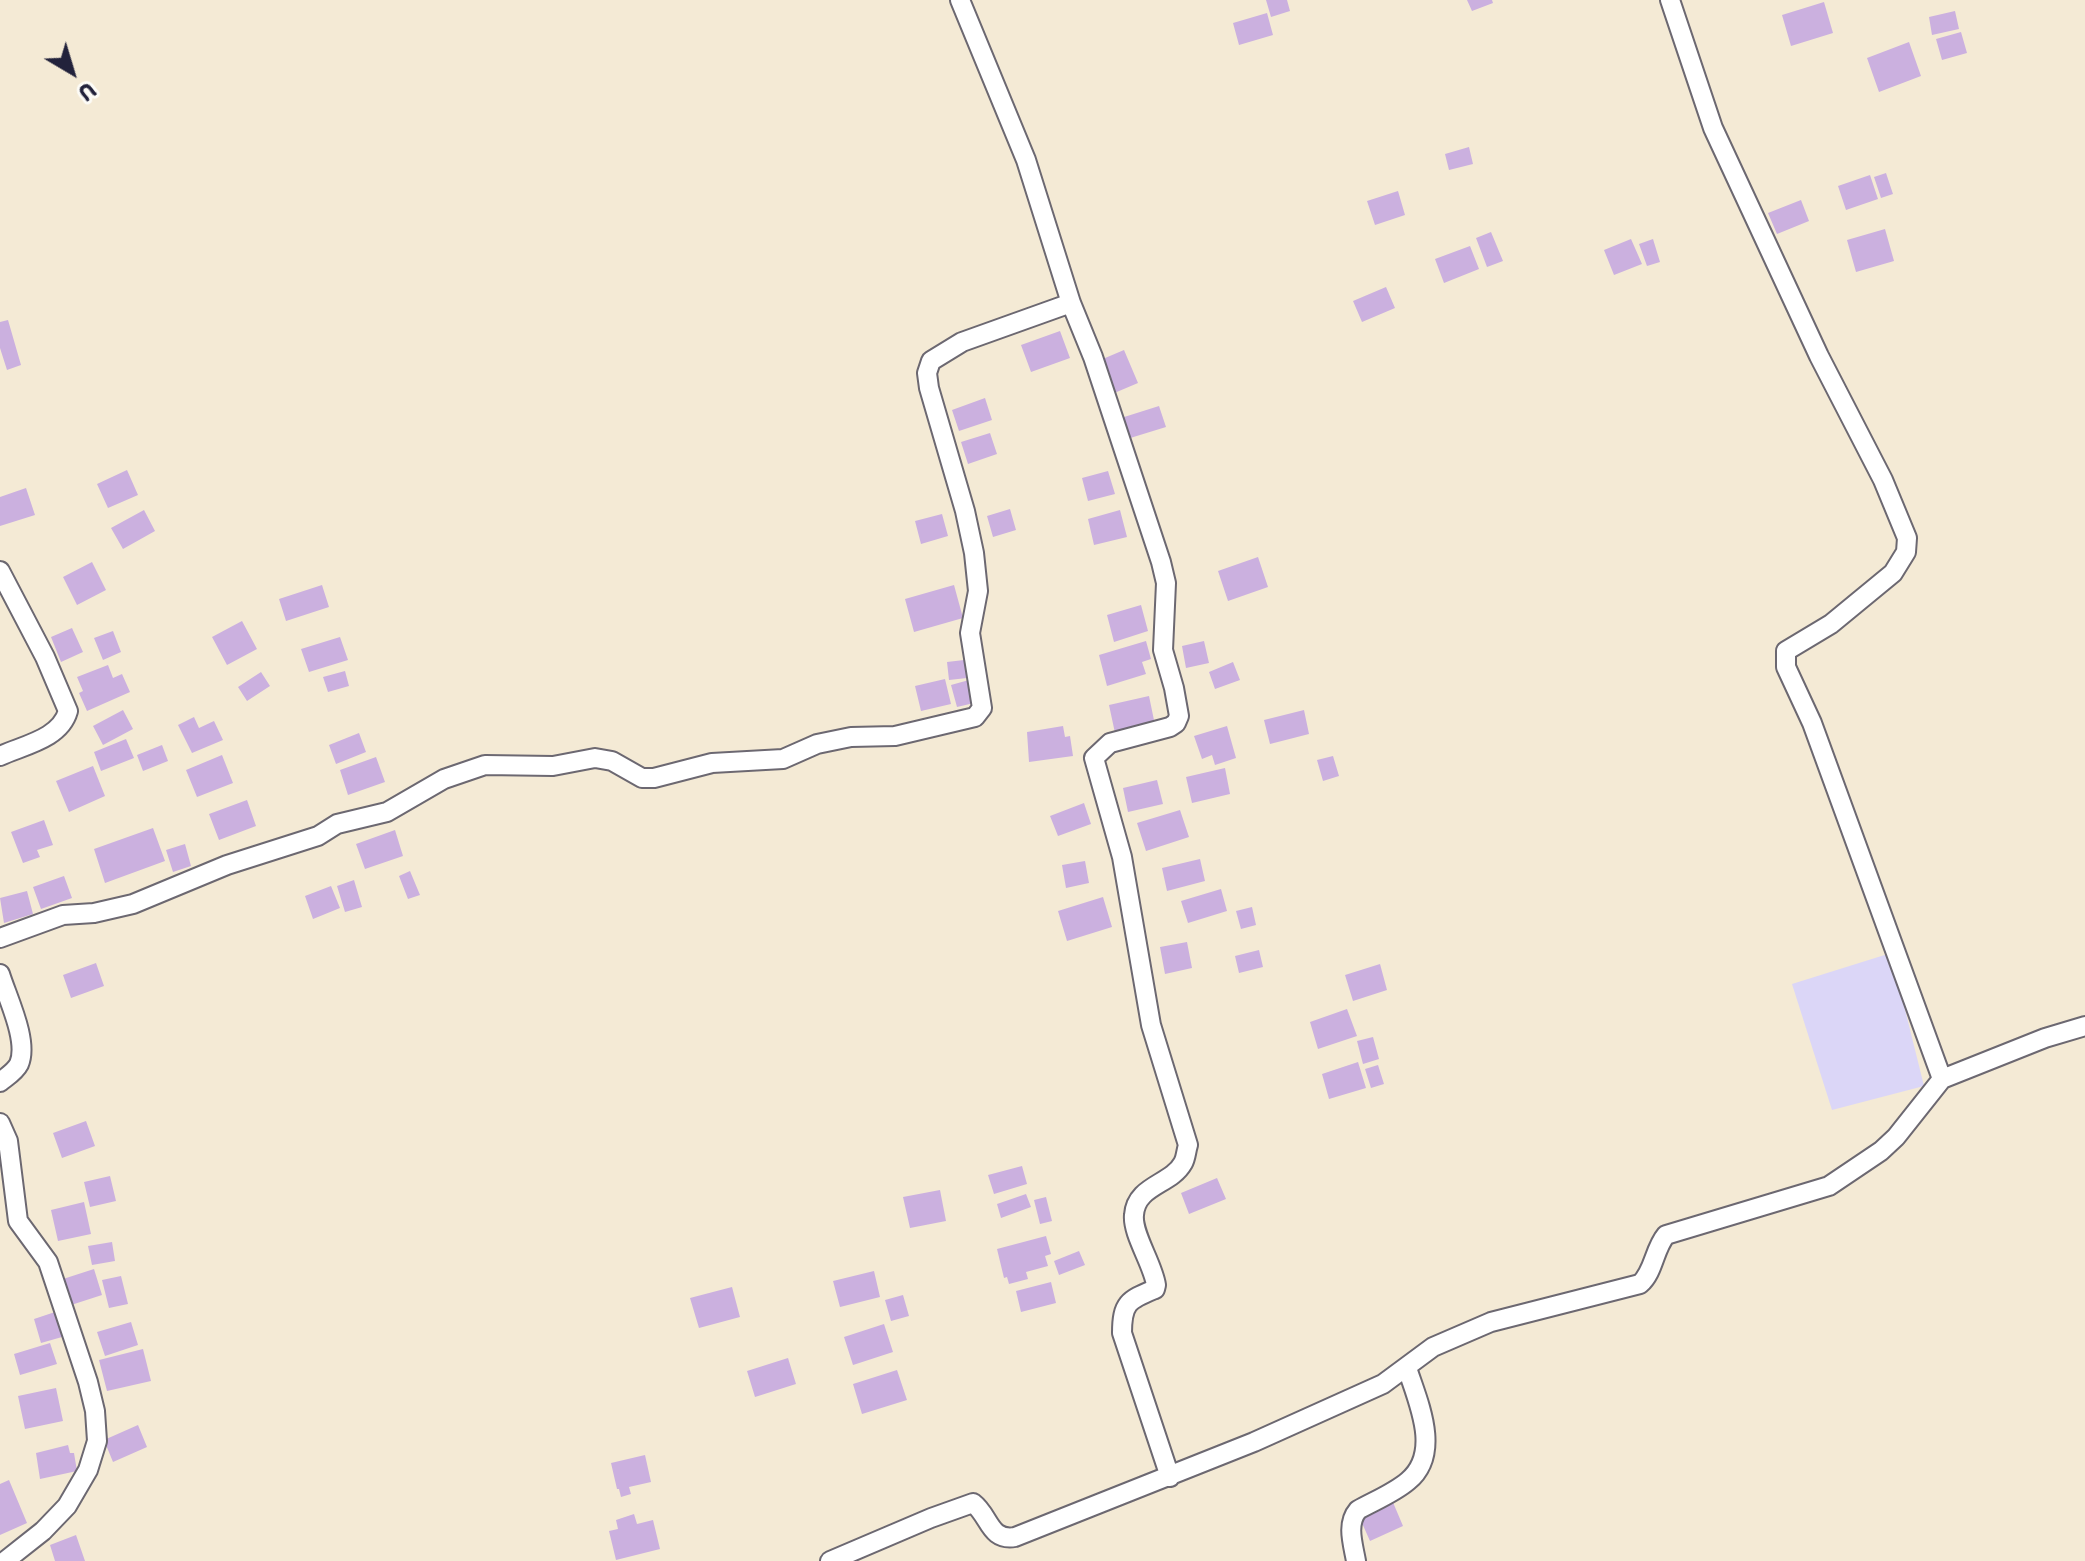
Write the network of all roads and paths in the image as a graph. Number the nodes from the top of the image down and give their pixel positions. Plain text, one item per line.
1 (960, 0) edge
2 (1670, 0) edge
3 (1071, 303) junction
4 (0, 571) edge
5 (0, 756) edge
6 (0, 938) edge
7 (0, 974) edge
8 (2085, 1026) edge
9 (1942, 1079) junction
10 (0, 1082) edge
11 (0, 1123) edge
12 (1407, 1368) junction
13 (1170, 1477) junction
14 (5, 1561) edge
15 (830, 1561) edge
16 (1356, 1561) edge

1 - 3 street
2 - 9 street
3 - 6 street
3 - 13 street
4 - 5 street
7 - 10 street
8 - 9 street
9 - 12 street
11 - 14 street
12 - 13 street
12 - 16 street
13 - 15 street

